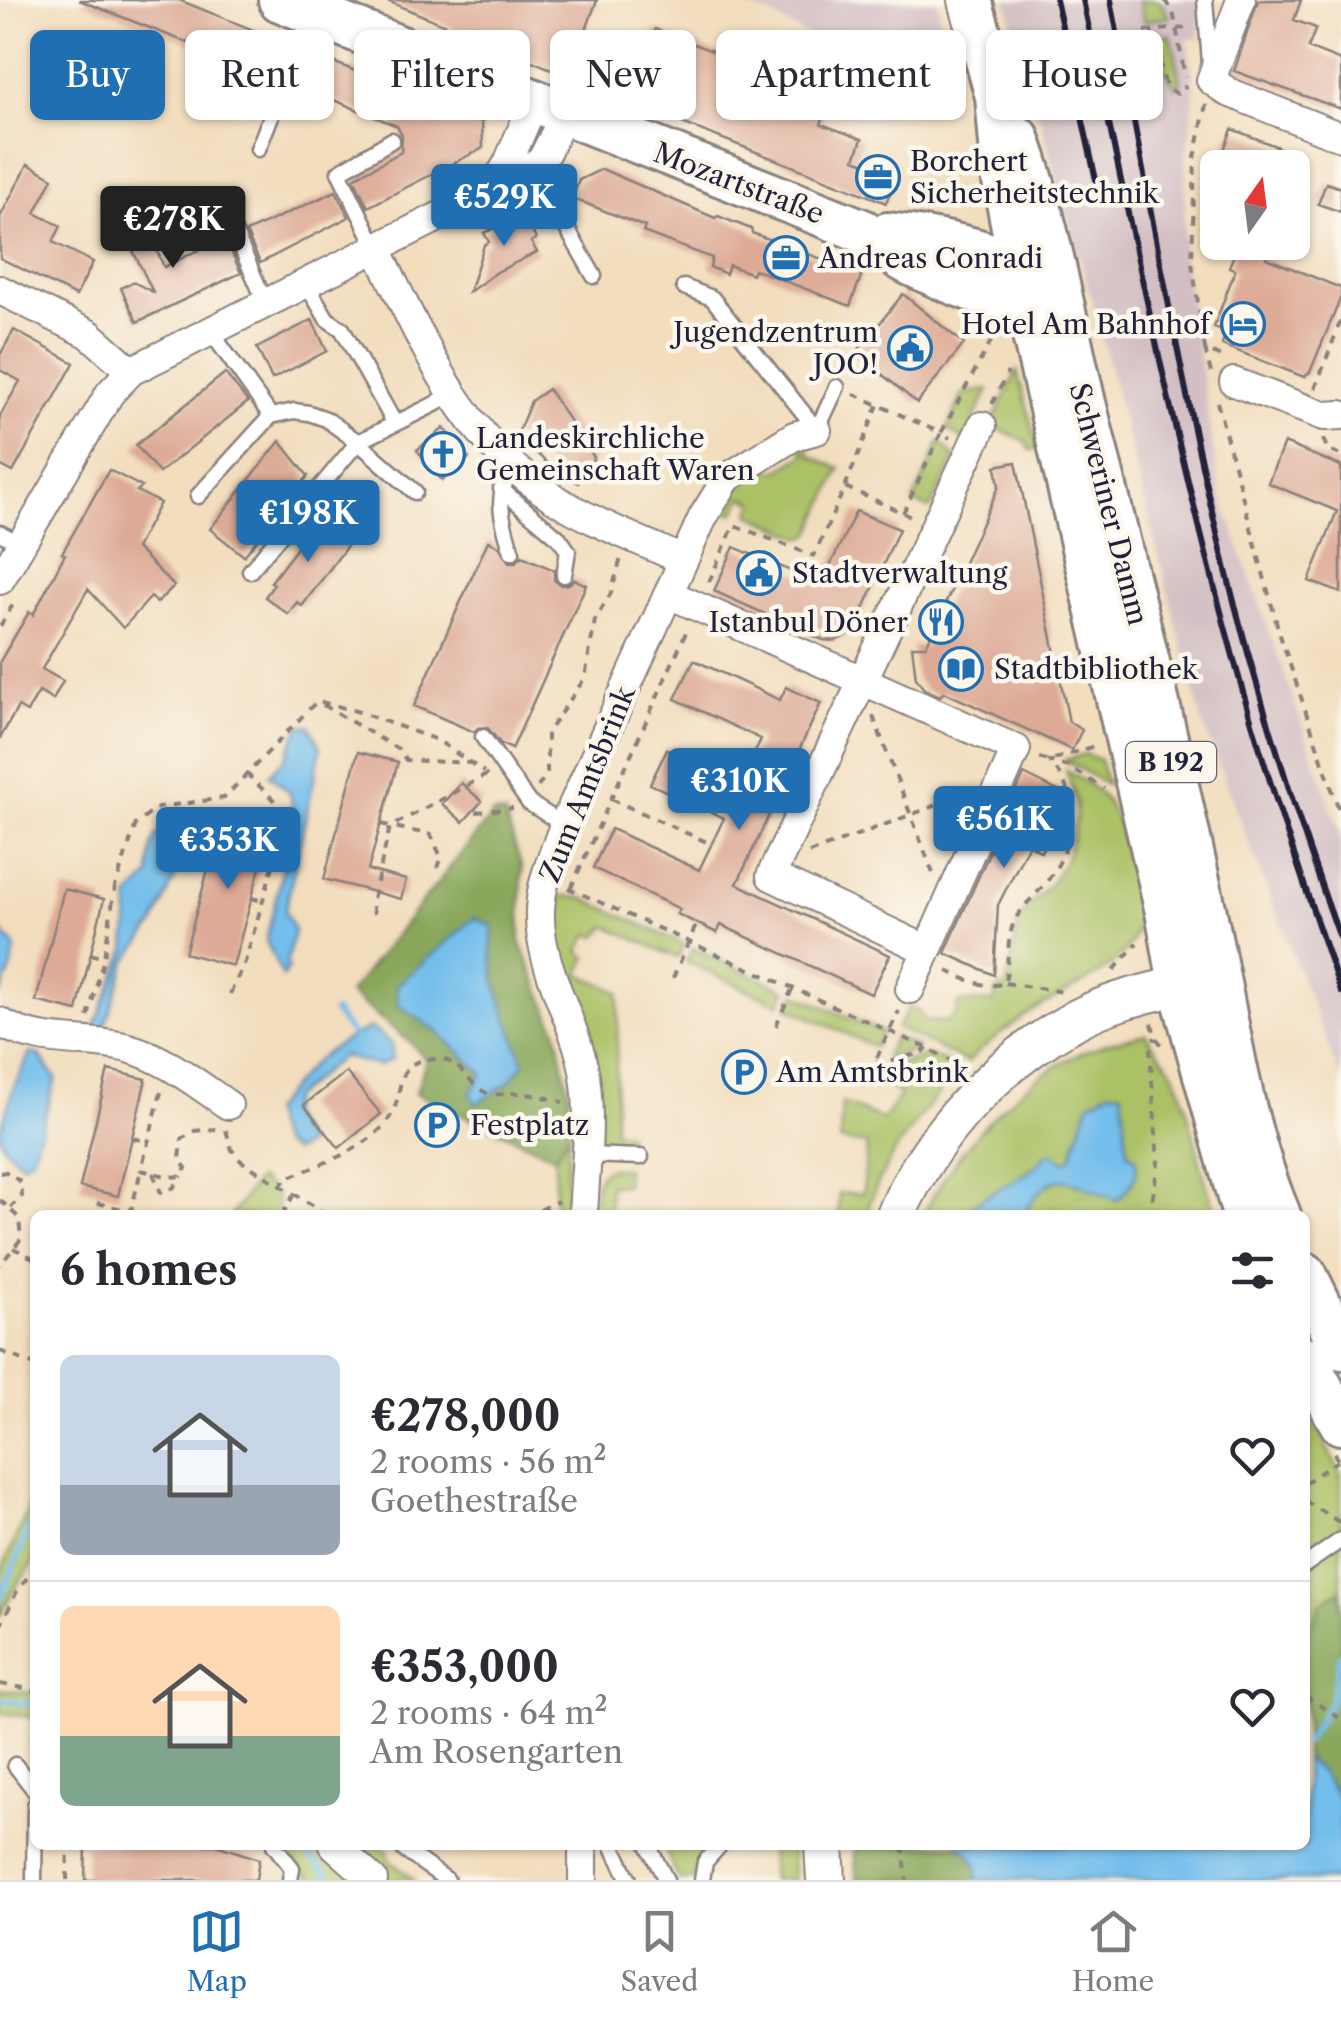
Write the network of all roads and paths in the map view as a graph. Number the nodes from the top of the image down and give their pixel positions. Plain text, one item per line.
1 (970, 0) edge
2 (1165, 0) edge
3 (1206, 0) edge
4 (1241, 0) edge
5 (296, 6) edge
6 (1010, 28) dead end
7 (1179, 28) junction
8 (1023, 30) edge
9 (1211, 80) junction
10 (550, 108) joint
11 (551, 120) edge
12 (581, 120) edge
13 (1341, 137) edge
14 (392, 140) dead end
15 (258, 149) dead end
16 (535, 167) junction
17 (492, 189) junction
18 (227, 215) dead end
19 (378, 249) junction
20 (594, 276) dead end
21 (307, 284) junction
22 (684, 288) dead end
23 (0, 290) edge
24 (1036, 293) junction
25 (267, 306) junction
26 (211, 332) junction
27 (1205, 349) junction
28 (1011, 365) dead end
29 (132, 372) junction
30 (1223, 381) junction
31 (837, 387) joint
32 (450, 394) junction
33 (1341, 398) edge
34 (878, 405) junction
35 (1341, 406) edge
36 (1341, 415) edge
37 (271, 416) junction
38 (395, 424) junction
39 (982, 426) joint
40 (816, 430) junction
41 (940, 433) junction
42 (358, 442) junction
43 (508, 479) junction
44 (845, 487) junction
45 (415, 492) dead end
46 (198, 496) dead end
47 (904, 513) junction
48 (937, 528) junction
49 (630, 535) junction
50 (10, 539) edge
51 (512, 552) dead end
52 (684, 560) junction
53 (250, 571) dead end
54 (564, 575) dead end
55 (0, 580) edge
56 (669, 594) junction
57 (698, 607) junction
58 (865, 681) junction
59 (317, 702) junction
60 (483, 736) dead end
61 (1103, 743) dead end
62 (1016, 749) junction
63 (1050, 761) junction
64 (491, 763) dead end
65 (491, 773) dead end
66 (248, 774) junction
67 (1002, 782) junction
68 (1116, 797) dead end
69 (611, 799) junction
70 (529, 802) junction
71 (476, 812) dead end
72 (1340, 813) edge
73 (912, 815) junction
74 (380, 824) dead end
75 (564, 826) junction
76 (390, 827) junction
77 (711, 844) dead end
78 (436, 869) dead end
79 (772, 876) junction
80 (558, 884) junction
81 (252, 898) dead end
82 (263, 900) junction
83 (945, 909) junction
84 (374, 914) dead end
85 (697, 923) dead end
86 (690, 942) junction
87 (90, 954) dead end
88 (925, 955) junction
89 (104, 958) junction
90 (672, 978) dead end
91 (1199, 980) junction
92 (1004, 983) junction
93 (793, 988) junction
94 (910, 989) joint
95 (1076, 992) dead end
96 (230, 994) dead end
97 (0, 1022) edge
98 (776, 1026) dead end
99 (890, 1031) junction
100 (1155, 1036) dead end
101 (83, 1040) junction
102 (927, 1048) junction
103 (876, 1062) junction
104 (170, 1067) junction
105 (967, 1070) dead end
106 (862, 1086) dead end
107 (587, 1104) junction
108 (228, 1105) dead end
109 (132, 1138) dead end
110 (148, 1142) junction
111 (586, 1155) junction
112 (641, 1156) dead end
113 (141, 1170) junction
114 (0, 1173) edge
115 (153, 1173) junction
116 (182, 1176) junction
117 (280, 1187) junction
118 (294, 1196) junction
119 (0, 1200) edge
120 (98, 1204) dead end
121 (11, 1207) junction
122 (285, 1210) edge
123 (319, 1210) edge
124 (583, 1210) edge
125 (898, 1210) edge
126 (1151, 1210) edge
127 (1243, 1210) edge
128 (1278, 1210) edge
129 (13, 1248) junction
130 (30, 1256) edge
131 (0, 1265) edge
132 (1310, 1284) edge
133 (1341, 1348) edge
134 (0, 1351) edge
135 (30, 1363) edge
136 (1310, 1370) edge
137 (1339, 1442) edge
138 (1310, 1477) edge
139 (1310, 1503) edge
140 (1341, 1523) edge
141 (1341, 1540) edge
142 (1310, 1562) edge
143 (30, 1575) edge
144 (0, 1626) edge
145 (0, 1684) edge
146 (30, 1689) edge
147 (1310, 1699) edge
148 (1341, 1720) edge
149 (15, 1765) dead end
150 (30, 1784) edge
151 (34, 1850) edge
152 (68, 1850) edge
153 (278, 1850) edge
154 (340, 1850) edge
155 (404, 1850) dead end
156 (583, 1850) edge
157 (614, 1850) edge
158 (651, 1850) edge
159 (716, 1850) edge
160 (824, 1850) edge
161 (904, 1850) edge
162 (34, 1880) edge
163 (67, 1880) edge
164 (290, 1880) edge
165 (374, 1880) edge
166 (447, 1880) edge
167 (583, 1880) edge
168 (629, 1880) edge
169 (666, 1880) edge
170 (702, 1880) edge
171 (826, 1880) edge
172 (907, 1880) edge

1 - 24 main road, Schweriner Damm
2 - 7 path
3 - 9 lane
4 - 9 street
5 - 10 main road, Mozartstraße
5 - 15 lane
6 - 8 path
7 - 7 path
9 - 13 street
9 - 27 path
10 - 17 street
11 - 16 street
12 - 24 main road, Mozartstraße
14 - 19 lane
16 - 17 street
16 - 20 lane
17 - 19 street
18 - 25 lane
19 - 21 street
19 - 32 street
21 - 25 street
21 - 38 lane
22 - 40 lane
23 - 29 street
24 - 41 path
24 - 91 main road, Schweriner Damm / B 192
25 - 26 street
26 - 29 street
26 - 37 lane
27 - 30 path
27 - 30 path
28 - 39 path
29 - 50 street
30 - 36 street
30 - 72 path
31 - 34 path
31 - 40 lane
32 - 38 lane
32 - 43 street
33 - 35 street
34 - 41 path
34 - 44 path
37 - 42 lane
37 - 46 lane
38 - 42 lane
39 - 48 street
40 - 52 street, Zum Amtsbrink
41 - 47 path
42 - 45 lane
42 - 53 lane
43 - 49 street
43 - 51 lane
43 - 54 lane
44 - 47 path
44 - 57 path
47 - 48 path
48 - 58 street
49 - 52 street
49 - 70 path
50 - 55 street
52 - 56 street, Zum Amtsbrink
56 - 57 street
56 - 75 street, Zum Amtsbrink
57 - 58 street
57 - 69 path
58 - 62 street
58 - 73 path
58 - 79 street
59 - 64 path
59 - 66 path
59 - 70 path
60 - 70 lane
61 - 63 path
62 - 63 path
62 - 67 street
63 - 68 path
63 - 92 path
65 - 76 path
66 - 82 path
66 - 89 path
67 - 73 path
67 - 83 street
69 - 77 path
69 - 80 path
70 - 71 path
70 - 75 lane
73 - 79 path
73 - 83 path
74 - 76 path
75 - 80 street, Zum Amtsbrink
76 - 78 path
76 - 84 path
79 - 88 street
80 - 86 path
80 - 107 street, Zum Amtsbrink
81 - 82 path
82 - 96 path
83 - 88 street
85 - 86 path
86 - 90 path
86 - 93 path
87 - 89 path
88 - 92 path
88 - 94 street
89 - 101 path
91 - 125 street
91 - 127 main road, Schweriner Damm / B 192
91 - 128 main road, Schweriner Damm / B 192
92 - 95 path
93 - 98 path
93 - 99 path
94 - 99 path
97 - 101 street
99 - 102 path
99 - 103 path
100 - 126 path
101 - 104 street
102 - 103 path
102 - 105 path
103 - 106 path
104 - 108 street
104 - 110 path
107 - 111 street, Zum Amtsbrink
107 - 117 path
109 - 110 path
110 - 113 path
111 - 112 lane
111 - 124 street, Zum Amtsbrink
113 - 115 path
113 - 120 path
114 - 121 path
115 - 116 path
115 - 116 path
116 - 117 path
117 - 118 path
118 - 122 path
118 - 123 path
119 - 121 path
121 - 129 path
129 - 130 path
129 - 131 path
132 - 133 main road
134 - 135 path
136 - 137 main road
137 - 138 path
139 - 140 path
141 - 142 lane
143 - 144 path
145 - 146 path
147 - 148 path
149 - 150 lane
151 - 162 lane
152 - 163 path
153 - 164 lane
154 - 165 street
155 - 166 lane
156 - 167 street
157 - 168 lane
158 - 169 lane
159 - 170 lane
160 - 171 street
161 - 172 path

